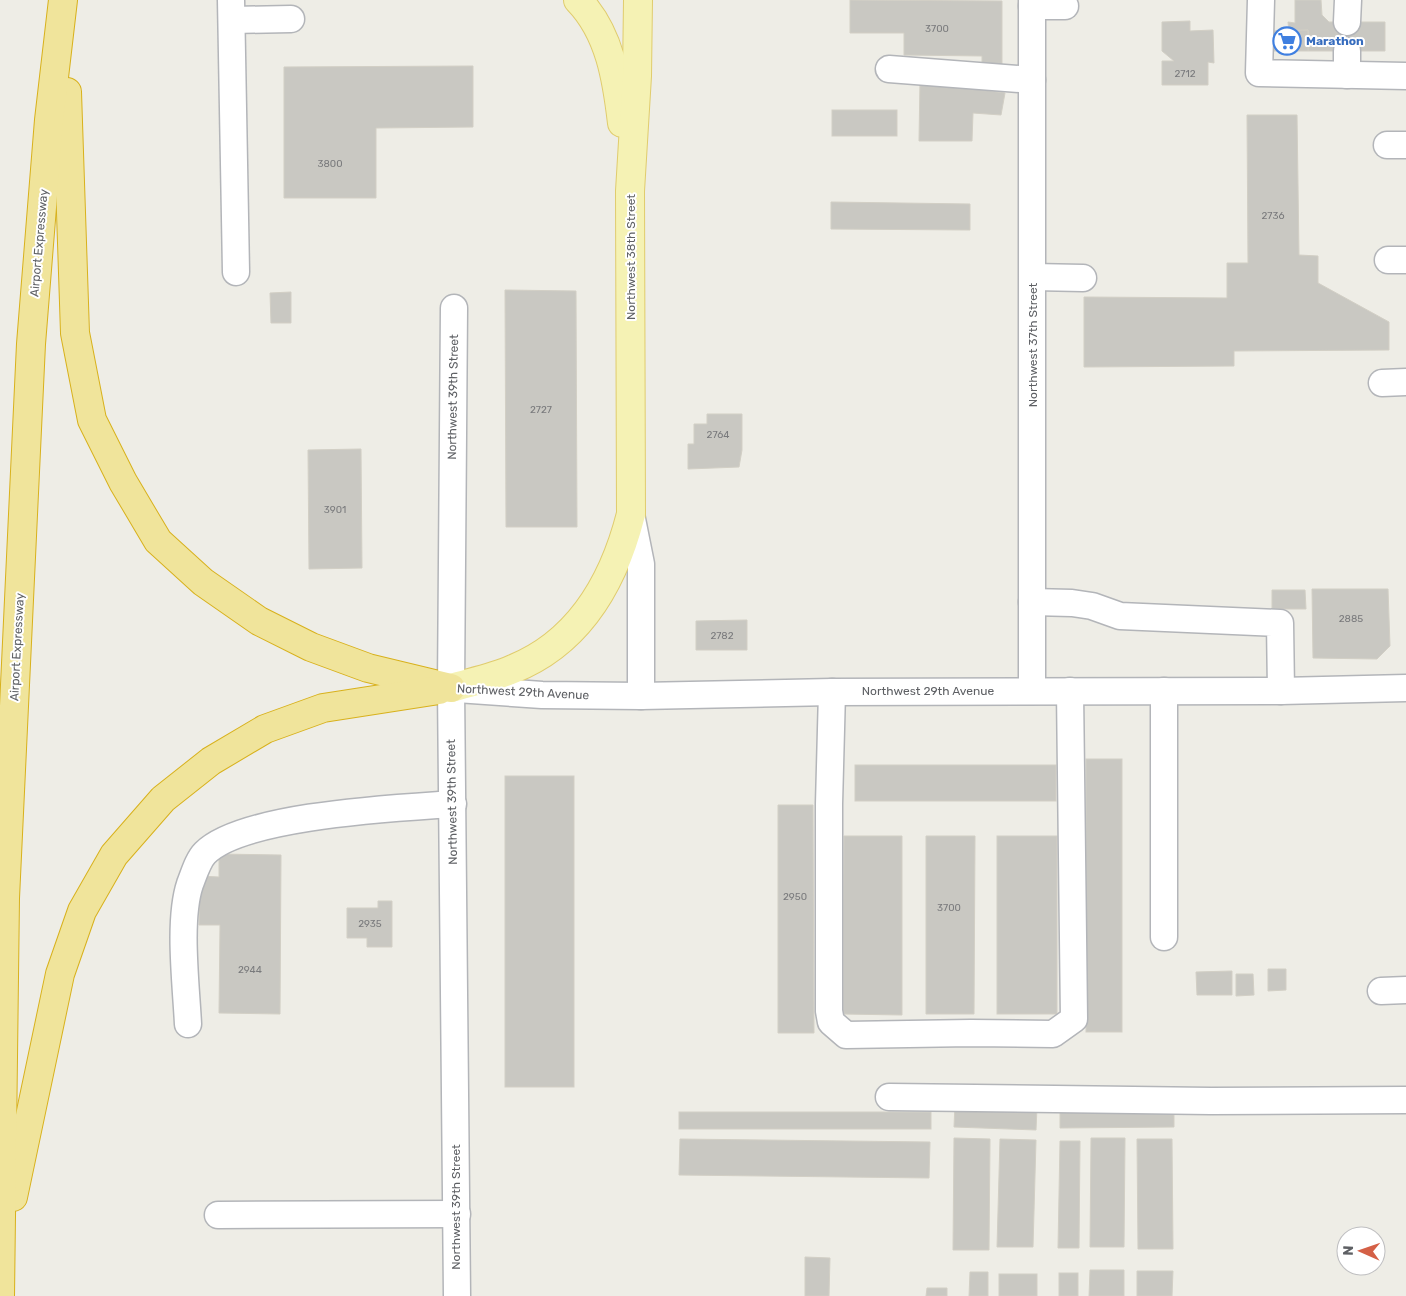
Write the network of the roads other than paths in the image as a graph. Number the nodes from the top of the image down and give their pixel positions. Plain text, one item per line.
1 (63, 0) edge
2 (578, 0) edge
3 (638, 0) edge
4 (1261, 0) edge
5 (1032, 3) edge
6 (1065, 6) dead end
7 (231, 10) edge
8 (291, 19) dead end
9 (889, 69) dead end
10 (1406, 76) edge
11 (1032, 80) junction
12 (630, 191) junction
13 (236, 272) dead end
14 (1033, 278) junction
15 (1083, 278) dead end
16 (454, 308) dead end
17 (632, 514) junction
18 (1032, 602) junction
19 (451, 688) junction
20 (1406, 688) edge
21 (1032, 691) junction
22 (1070, 691) junction
23 (1164, 691) junction
24 (1281, 691) junction
25 (832, 692) junction
26 (641, 696) junction
27 (453, 804) junction
28 (1164, 937) dead end
29 (188, 1024) dead end
30 (889, 1098) dead end
31 (1406, 1100) edge
32 (457, 1214) junction
33 (218, 1215) dead end
34 (1, 1256) edge
35 (0, 1296) edge
36 (456, 1296) edge

1 - 19 highway
1 - 34 highway, Airport Expressway
2 - 12 main road
3 - 12 main road, Northwest 38th Street
4 - 10 street
5 - 6 street
5 - 11 street, Northwest 37th Street
7 - 8 street
7 - 13 street
9 - 11 street
11 - 14 street, Northwest 37th Street
12 - 17 main road, Northwest 38th Street
14 - 15 street
14 - 18 street, Northwest 37th Street
16 - 19 street, Northwest 39th Street
17 - 19 main road, Northwest 38th Street
17 - 26 street, Northwest 38th Street
18 - 21 street, Northwest 37th Street
18 - 24 street
19 - 26 street, Northwest 29th Avenue
19 - 27 street, Northwest 39th Street
19 - 34 highway
20 - 24 street, Northwest 29th Avenue
21 - 22 street, Northwest 29th Avenue
21 - 25 street, Northwest 29th Avenue
22 - 23 street, Northwest 29th Avenue
22 - 25 street
23 - 24 street, Northwest 29th Avenue
23 - 28 street
25 - 26 street, Northwest 29th Avenue
27 - 29 street
27 - 32 street, Northwest 39th Street
30 - 31 street
32 - 33 street
32 - 36 street, Northwest 39th Street
34 - 35 highway, Airport Expressway

